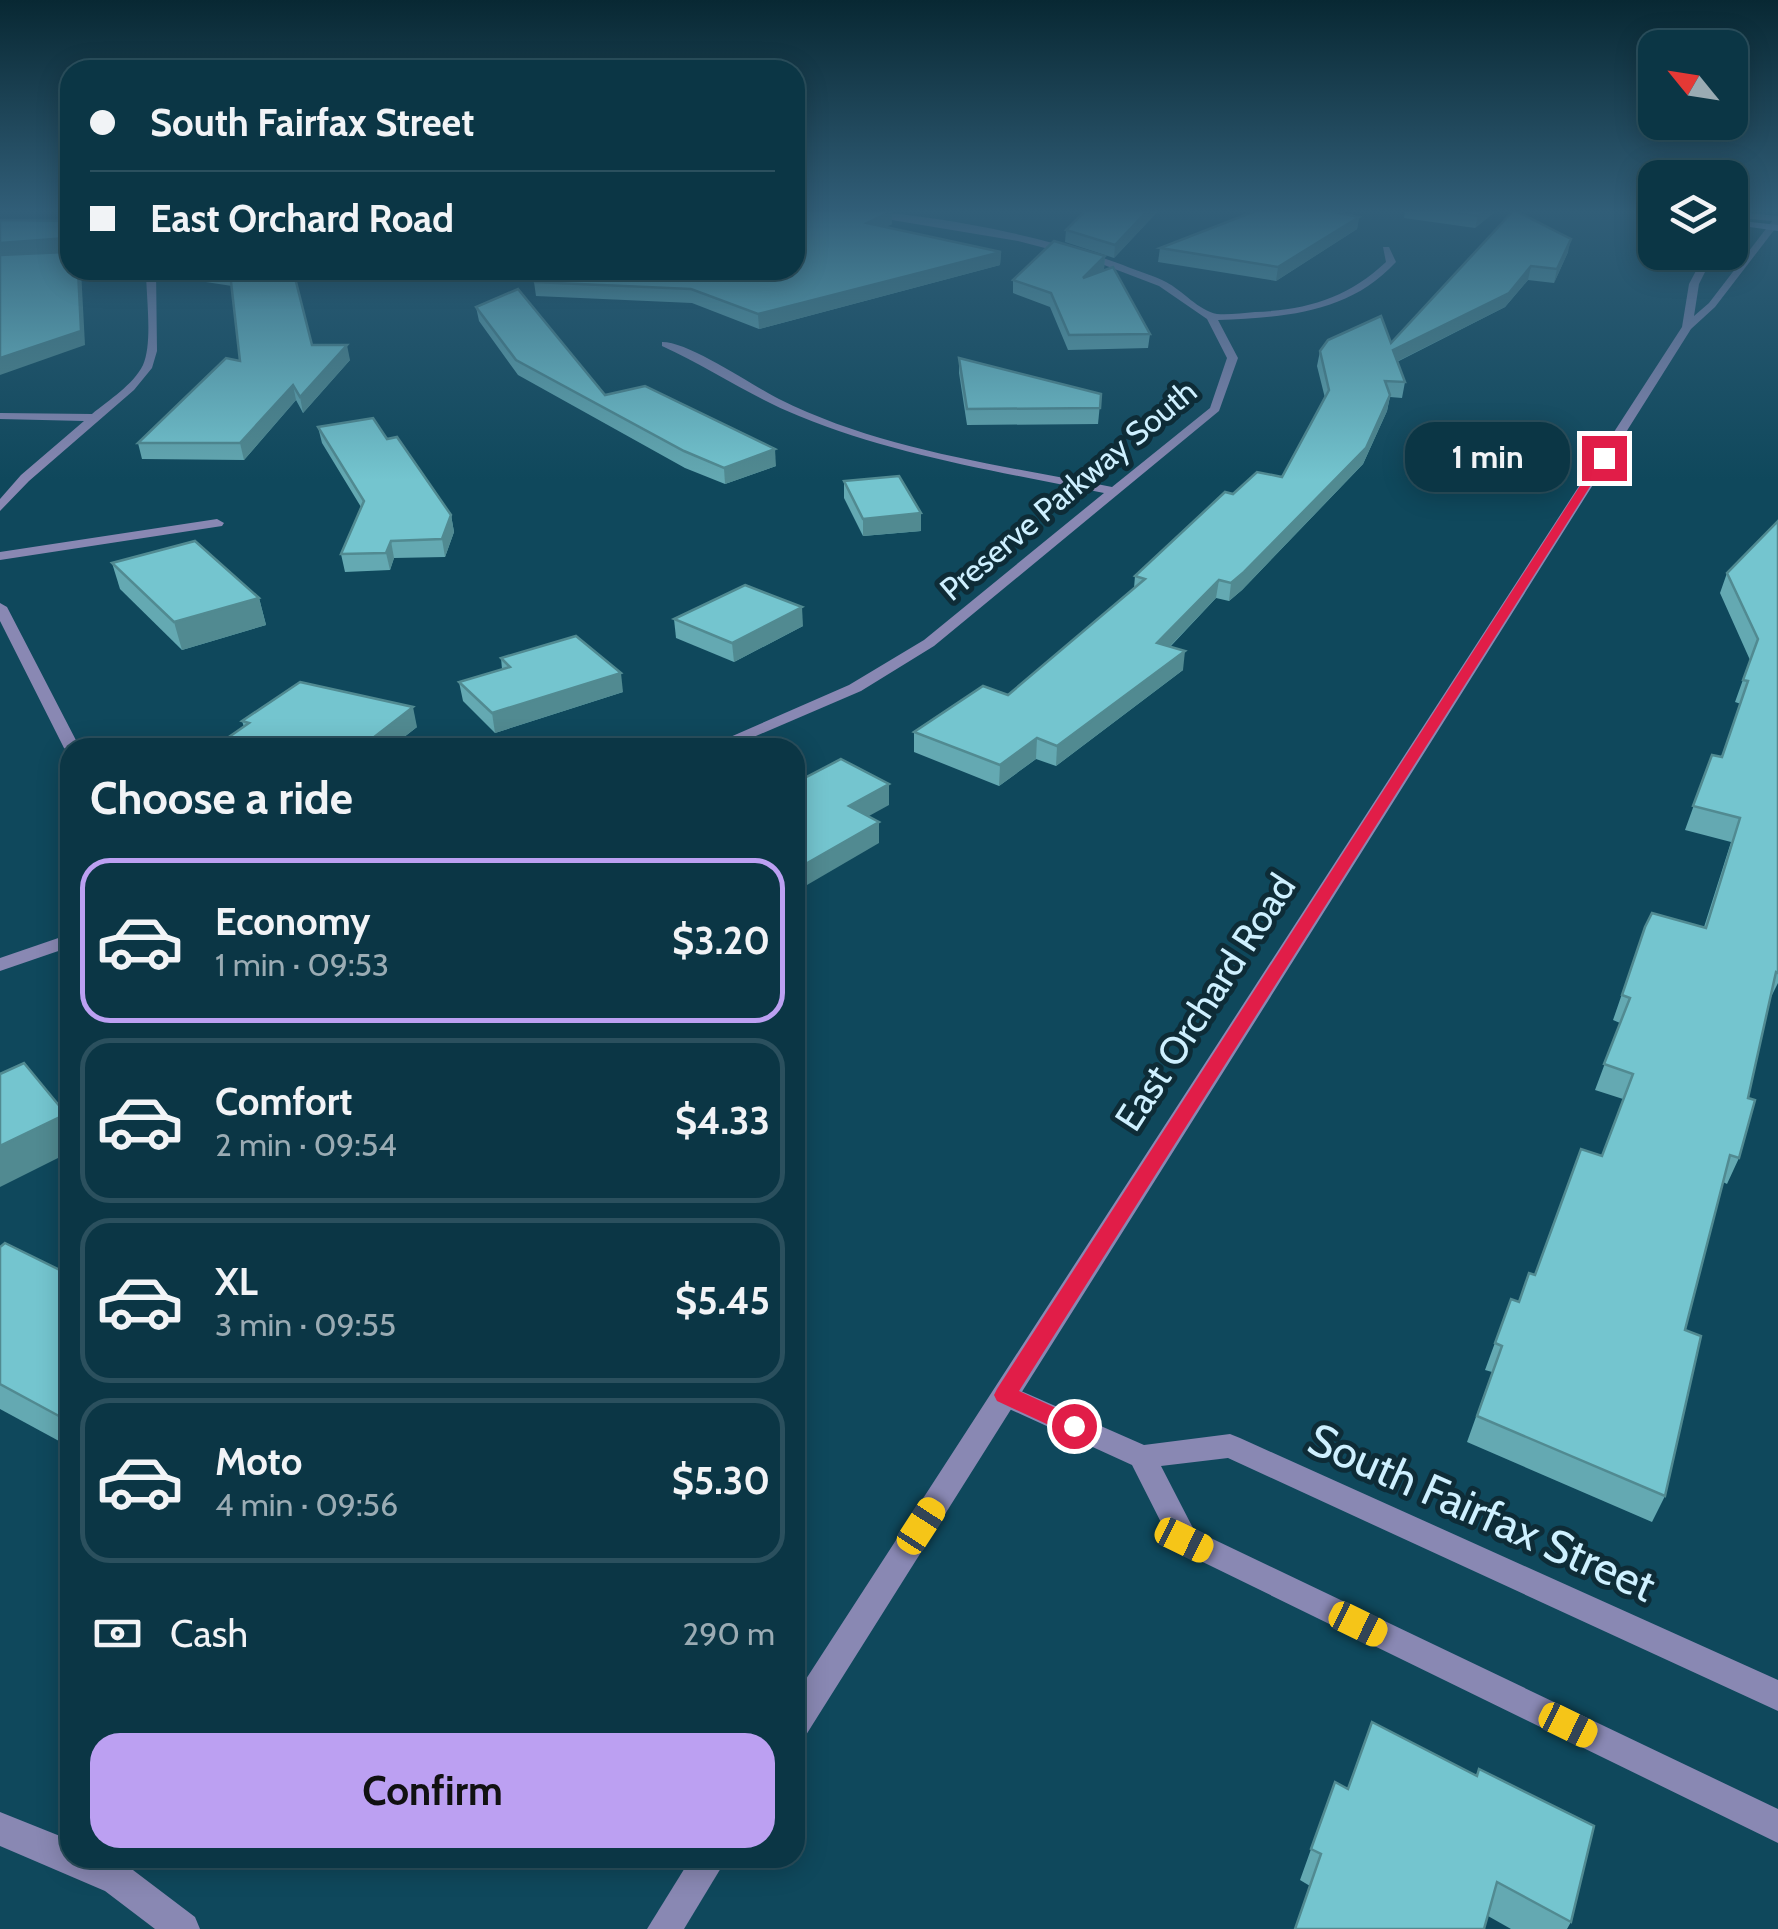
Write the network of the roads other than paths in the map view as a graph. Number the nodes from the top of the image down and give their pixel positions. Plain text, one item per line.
1 (151, 300) edge
2 (1187, 300) edge
3 (1346, 300) edge
4 (1691, 300) edge
5 (1716, 300) edge
6 (1212, 317) junction
7 (1687, 327) junction
8 (666, 344) dead end
9 (0, 416) edge
10 (96, 418) junction
11 (1116, 492) junction
12 (0, 507) edge
13 (217, 523) dead end
14 (0, 556) edge
15 (0, 606) edge
16 (67, 738) edge
17 (738, 738) edge
18 (60, 944) edge
19 (0, 966) edge
20 (1005, 1395) junction
21 (1142, 1457) junction
22 (1778, 1696) edge
23 (805, 1708) edge
24 (1778, 1826) edge
25 (0, 1828) edge
26 (60, 1853) edge
27 (94, 1868) edge
28 (704, 1868) edge
29 (183, 1929) edge
30 (664, 1929) edge

1 - 10 street
2 - 6 street, Preserve Parkway South
3 - 6 street
4 - 7 street, East Orchard Road
5 - 7 street, East Orchard Road
6 - 11 street, Preserve Parkway South
7 - 20 street, East Orchard Road
8 - 11 street
9 - 10 street
10 - 12 street
11 - 17 street, Preserve Parkway South
13 - 14 street
15 - 16 street
18 - 19 street
20 - 21 street
20 - 23 street, East Orchard Road
21 - 22 street, South Fairfax Street
21 - 24 street
25 - 26 street
27 - 29 street
28 - 30 street

